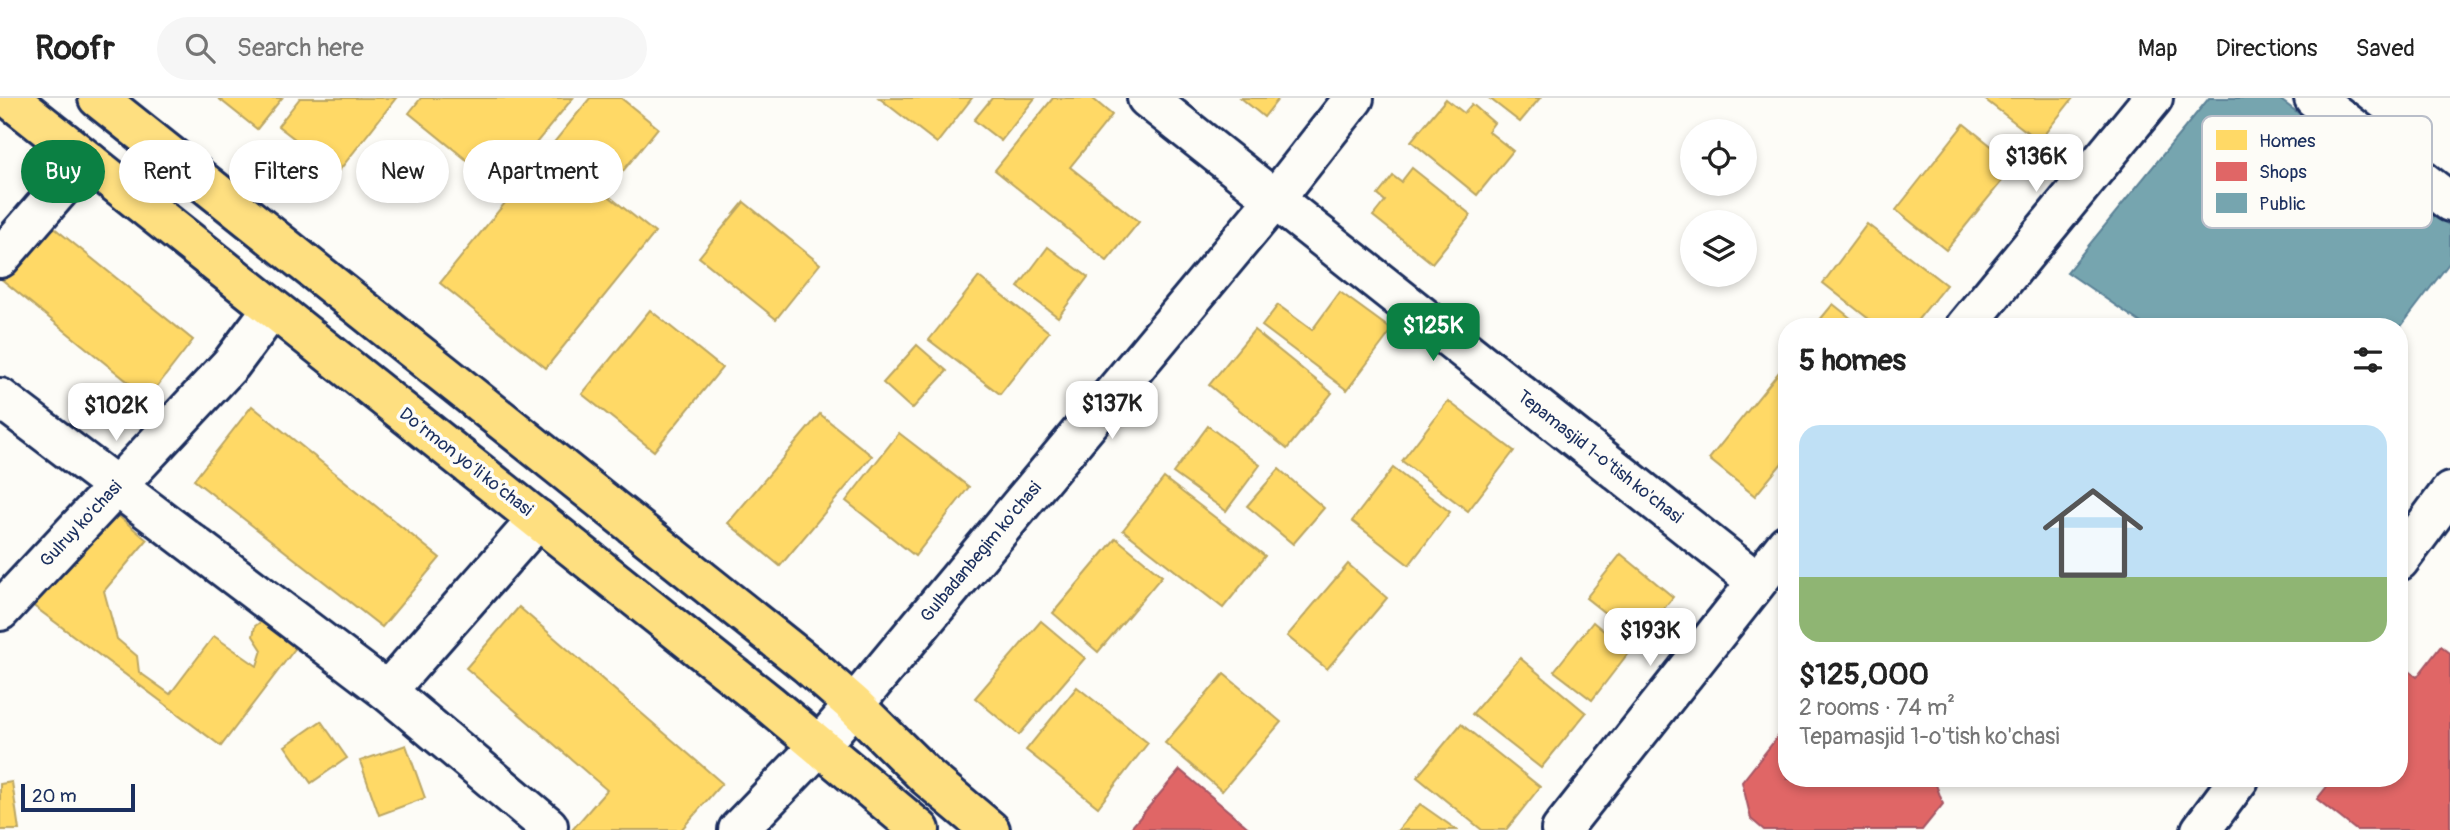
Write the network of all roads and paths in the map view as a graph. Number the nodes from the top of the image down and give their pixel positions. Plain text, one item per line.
1 (9, 98) edge
2 (98, 98) edge
3 (1147, 98) edge
4 (1354, 98) edge
5 (2153, 98) edge
6 (2314, 98) edge
7 (2338, 116) edge
8 (62, 140) edge
9 (105, 175) edge
10 (2432, 188) edge
11 (1275, 199) junction
12 (2450, 202) edge
13 (49, 203) edge
14 (0, 258) edge
15 (272, 309) junction
16 (1972, 318) edge
17 (0, 398) edge
18 (2450, 492) edge
19 (538, 519) junction
20 (2408, 549) edge
21 (1778, 555) edge
22 (1756, 581) junction
23 (0, 611) edge
24 (387, 691) junction
25 (854, 705) junction
26 (820, 745) junction
27 (2233, 787) edge
28 (548, 827) dead end
29 (738, 830) edge
30 (920, 830) edge
31 (990, 830) edge
32 (1561, 830) edge
33 (2201, 830) edge

1 - 8 main road, Do‘rmon yo‘li ko‘chasi
2 - 25 main road
3 - 11 street, Tepamasjid 1-o'tish ko'chasi
4 - 11 street, Gulbadanbegim ko'chasi
5 - 16 street
6 - 7 street
9 - 15 main road, Do‘rmon yo‘li ko‘chasi
10 - 12 street
11 - 22 street, Tepamasjid 1-o'tish ko'chasi
11 - 25 street, Gulbadanbegim ko'chasi
13 - 14 street
15 - 19 main road, Do‘rmon yo‘li ko‘chasi
15 - 23 street, Gulruy ko'chasi
17 - 24 street
18 - 20 street
19 - 24 street
19 - 26 main road, Do‘rmon yo‘li ko‘chasi
21 - 22 street
22 - 32 street
24 - 28 street
25 - 26 street, Gulbadanbegim ko'chasi
25 - 31 main road
26 - 29 street, Gulbadanbegim ko'chasi
26 - 30 main road, Do‘rmon yo‘li ko‘chasi
27 - 33 street

